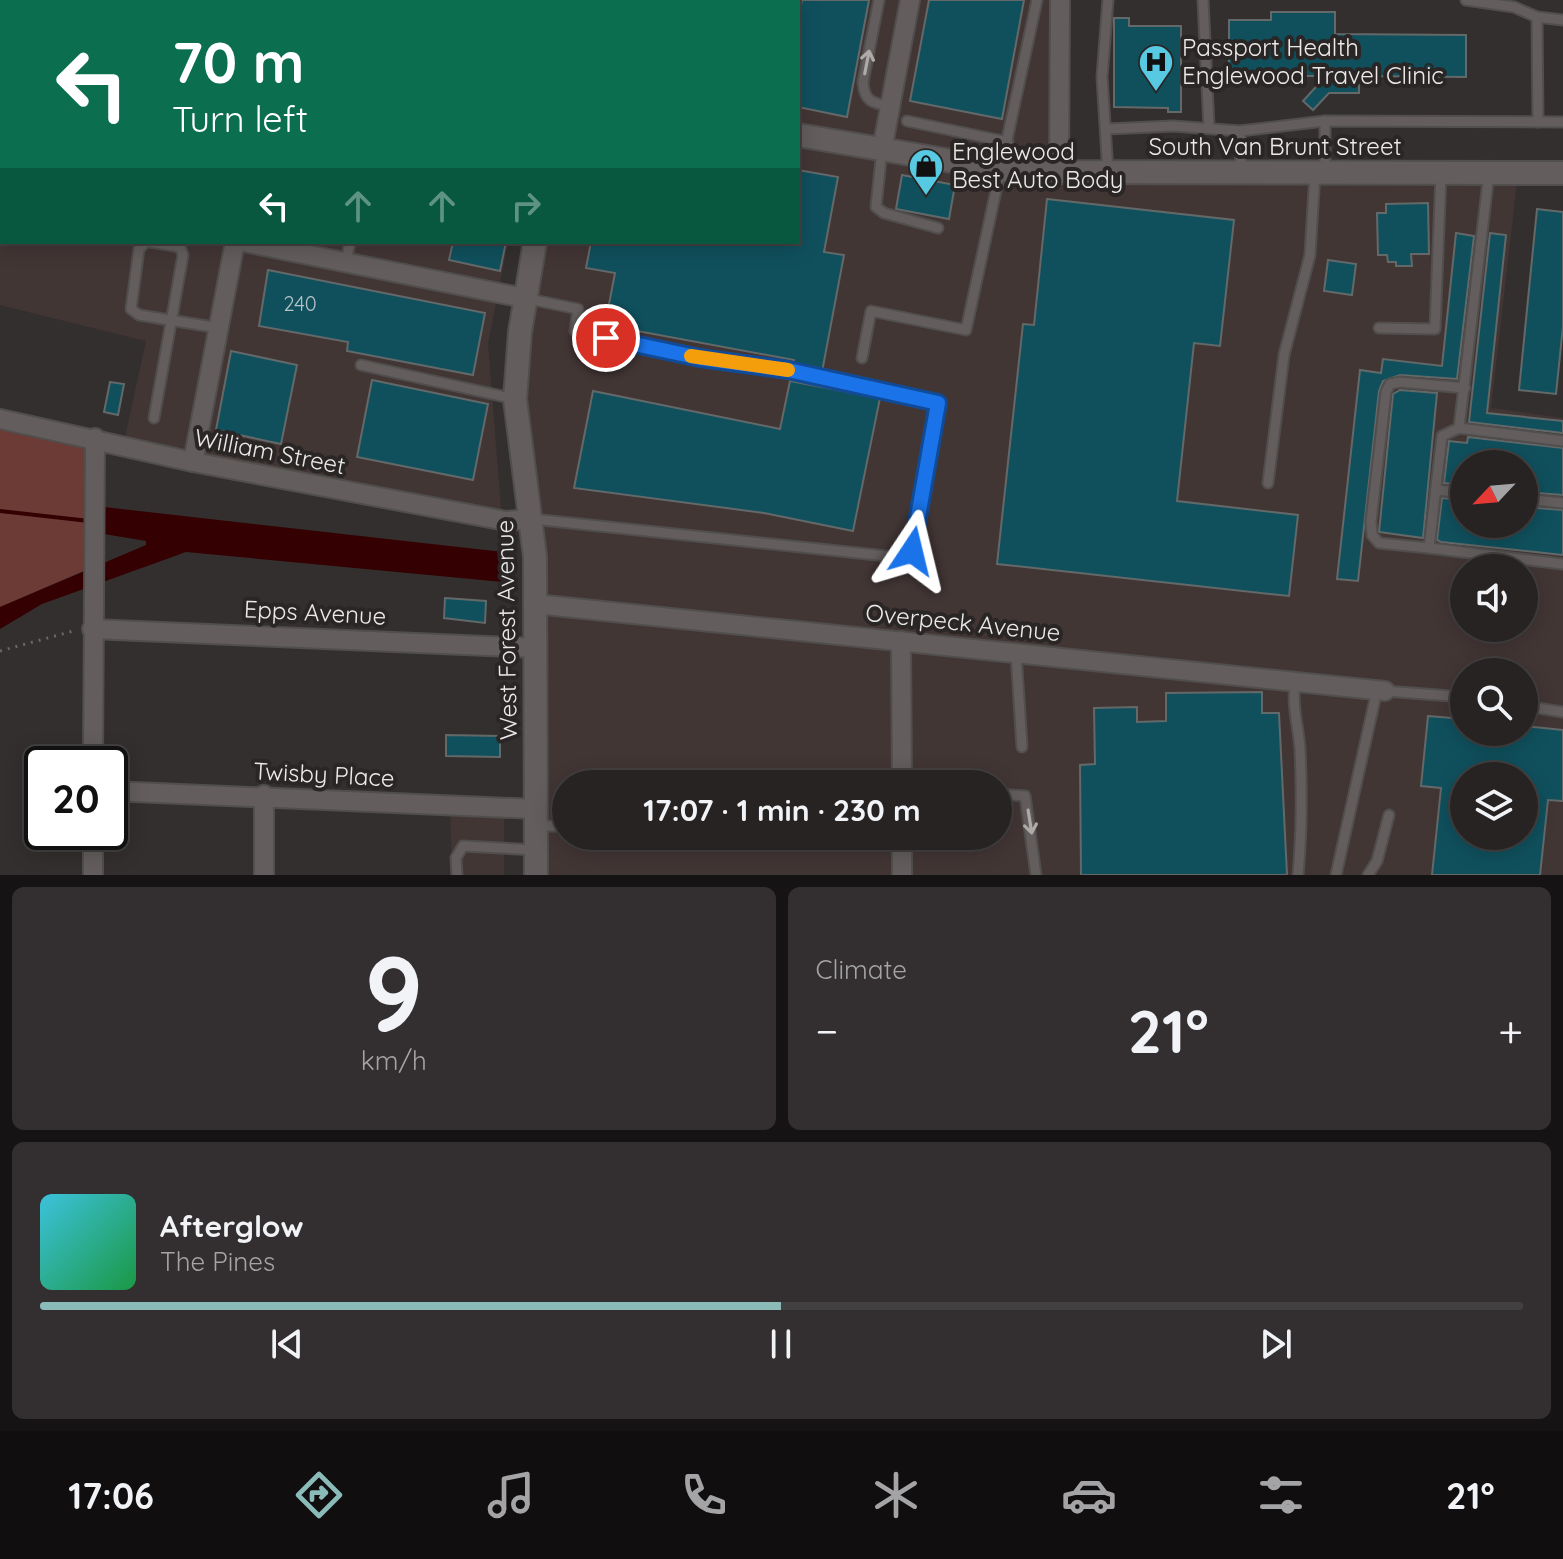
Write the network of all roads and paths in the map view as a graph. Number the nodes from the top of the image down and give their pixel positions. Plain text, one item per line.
1 (879, 0) edge
2 (910, 0) edge
3 (1037, 0) edge
4 (1060, 0) edge
5 (1108, 0) edge
6 (1203, 0) edge
7 (1466, 0) edge
8 (1537, 17) junction
9 (1563, 20) edge
10 (889, 106) junction
11 (907, 121) dead end
12 (1325, 121) junction
13 (1538, 122) junction
14 (1563, 122) edge
15 (1209, 127) junction
16 (1107, 129) junction
17 (1240, 131) junction
18 (800, 135) edge
19 (1008, 142) junction
20 (882, 150) junction
21 (1001, 171) junction
22 (1059, 172) junction
23 (1108, 173) junction
24 (1320, 173) junction
25 (1441, 173) junction
26 (1489, 173) junction
27 (1563, 173) edge
28 (1241, 174) junction
29 (938, 228) dead end
30 (145, 244) edge
31 (156, 244) edge
32 (235, 244) edge
33 (265, 244) edge
34 (350, 244) edge
35 (535, 244) edge
36 (307, 248) edge
37 (346, 262) junction
38 (524, 298) junction
39 (173, 320) junction
40 (219, 328) junction
41 (1379, 328) dead end
42 (862, 358) dead end
43 (361, 365) dead end
44 (1465, 388) junction
45 (515, 399) junction
46 (154, 418) dead end
47 (0, 419) edge
48 (1459, 428) junction
49 (95, 438) junction
50 (1563, 441) edge
51 (193, 462) junction
52 (1268, 483) dead end
53 (1436, 490) junction
54 (1450, 492) edge
55 (1538, 500) edge
56 (1563, 503) edge
57 (533, 529) junction
58 (1429, 548) junction
59 (1563, 564) edge
60 (536, 596) junction
61 (92, 629) junction
62 (901, 641) junction
63 (536, 648) junction
64 (0, 651) edge
65 (1016, 653) junction
66 (1295, 681) junction
67 (1381, 690) junction
68 (1450, 696) edge
69 (1538, 708) edge
70 (1563, 712) edge
71 (93, 746) edge
72 (1022, 747) dead end
73 (902, 770) edge
74 (128, 791) edge
75 (264, 795) junction
76 (1012, 795) edge
77 (1389, 815) dead end
78 (536, 818) junction
79 (552, 822) edge
80 (93, 850) edge
81 (536, 850) junction
82 (902, 850) edge
83 (93, 875) edge
84 (264, 875) edge
85 (457, 875) edge
86 (536, 875) edge
87 (902, 875) edge
88 (1036, 875) edge
89 (1298, 875) edge
90 (1336, 875) edge
91 (1368, 875) edge

10 -> 1 lane
2 - 10 street
3 - 19 lane
4 - 22 street
5 - 16 lane
6 - 15 lane
7 - 8 lane
8 - 9 lane
8 - 13 lane
10 - 20 street
11 - 19 lane
12 - 13 lane
12 - 17 lane
12 - 24 lane
13 - 14 lane
15 - 16 lane
15 - 17 lane
16 - 23 lane
17 - 28 lane
18 - 20 street, South Van Brunt Street
19 - 21 lane
20 - 21 street, South Van Brunt Street
20 - 29 lane
21 - 22 street, South Van Brunt Street
21 - 42 lane
22 - 23 street, South Van Brunt Street
23 - 28 street, South Van Brunt Street
24 - 25 street, South Van Brunt Street
24 - 28 street, South Van Brunt Street
24 - 52 lane
25 - 26 street, South Van Brunt Street
25 - 41 lane
26 - 27 street, South Van Brunt Street
26 - 44 lane
30 - 39 lane
31 - 39 lane
32 - 40 street
33 - 36 street
34 - 37 lane
35 - 38 street, West Forest Avenue
36 - 37 street
37 - 38 street
38 - 45 street, West Forest Avenue
38 - 57 lane
39 - 40 lane
39 - 46 lane
40 - 51 street
43 - 45 lane
44 - 48 lane
44 - 58 lane
45 - 57 street, West Forest Avenue
47 - 49 street, William Street
48 - 50 lane
48 - 53 lane
49 - 51 street, William Street
49 - 61 street
51 - 57 street, William Street
53 - 54 lane
53 - 58 lane
55 - 56 lane
57 - 60 street, West Forest Avenue
58 - 59 lane
60 - 62 street, Overpeck Avenue
60 - 63 street, West Forest Avenue
61 - 63 street, Epps Avenue
61 - 64 path
61 - 71 street
62 - 65 street, Overpeck Avenue
62 - 73 street
63 - 78 street, West Forest Avenue
65 - 66 street, Overpeck Avenue
65 - 72 lane
66 - 67 street, Overpeck Avenue
66 - 89 lane
67 - 68 lane
67 - 90 lane
69 - 70 lane
74 - 75 street, Twisby Place
75 - 78 street, Twisby Place
75 - 84 street
76 -> 88 lane
77 - 91 lane
78 - 79 lane
78 - 81 street, West Forest Avenue
80 - 83 street
81 - 85 lane
81 - 86 street, West Forest Avenue
82 - 87 street

